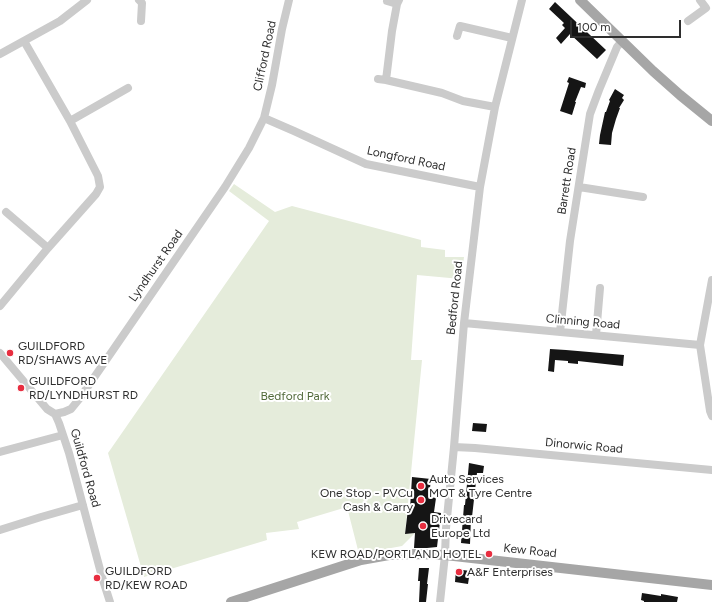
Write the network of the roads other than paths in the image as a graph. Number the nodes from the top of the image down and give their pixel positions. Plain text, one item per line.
1 (87, 0) edge
2 (139, 0) edge
3 (289, 0) edge
4 (522, 0) edge
5 (580, 0) edge
6 (700, 0) edge
7 (387, 1) dead end
8 (398, 2) edge
9 (142, 20) dead end
10 (688, 21) dead end
11 (457, 36) dead end
12 (512, 38) junction
13 (24, 41) junction
14 (622, 41) junction
15 (0, 54) edge
16 (128, 88) dead end
17 (495, 107) junction
18 (264, 118) junction
19 (70, 121) junction
20 (712, 121) edge
21 (480, 187) junction
22 (579, 188) junction
23 (644, 198) dead end
24 (6, 212) dead end
25 (48, 248) junction
26 (712, 280) edge
27 (600, 288) dead end
28 (0, 306) edge
29 (464, 323) junction
30 (560, 332) junction
31 (596, 335) junction
32 (700, 345) junction
33 (1, 358) edge
34 (55, 414) junction
35 (712, 416) edge
36 (63, 435) junction
37 (454, 447) junction
38 (0, 452) edge
39 (712, 470) edge
40 (83, 505) junction
41 (0, 530) edge
42 (445, 555) junction
43 (712, 585) edge
44 (110, 602) edge
45 (231, 602) edge
46 (440, 602) edge

1 - 13 street
2 - 9 street
3 - 18 street, Clifford Road
4 - 12 street, Bedford Road
5 - 14 main road
6 - 10 street
7 - 8 street
8 - 17 street
11 - 12 street
12 - 17 street, Bedford Road
13 - 15 street
13 - 19 street
14 - 20 main road
14 - 22 street, Barrett Road
16 - 19 street
17 - 21 street, Bedford Road
18 - 21 street, Longford Road
18 - 34 street, Lyndhurst Road
19 - 25 street
21 - 29 street, Bedford Road
22 - 23 street
22 - 30 street, Barrett Road
24 - 25 street
25 - 28 street
26 - 32 street
27 - 31 street
29 - 30 street, Clinning Road
29 - 37 street, Bedford Road
30 - 31 street, Clinning Road
31 - 32 street, Clinning Road
32 - 35 street
33 - 34 street, Guildford Road
34 - 36 street, Guildford Road
36 - 38 street
36 - 40 street, Guildford Road
37 - 39 street, Dinorwic Road
37 - 42 street, Bedford Road
40 - 41 street
40 - 44 street, Guildford Road
42 - 43 main road, Kew Road
42 - 45 main road, Kew Road
42 - 46 street, Bedford Road

